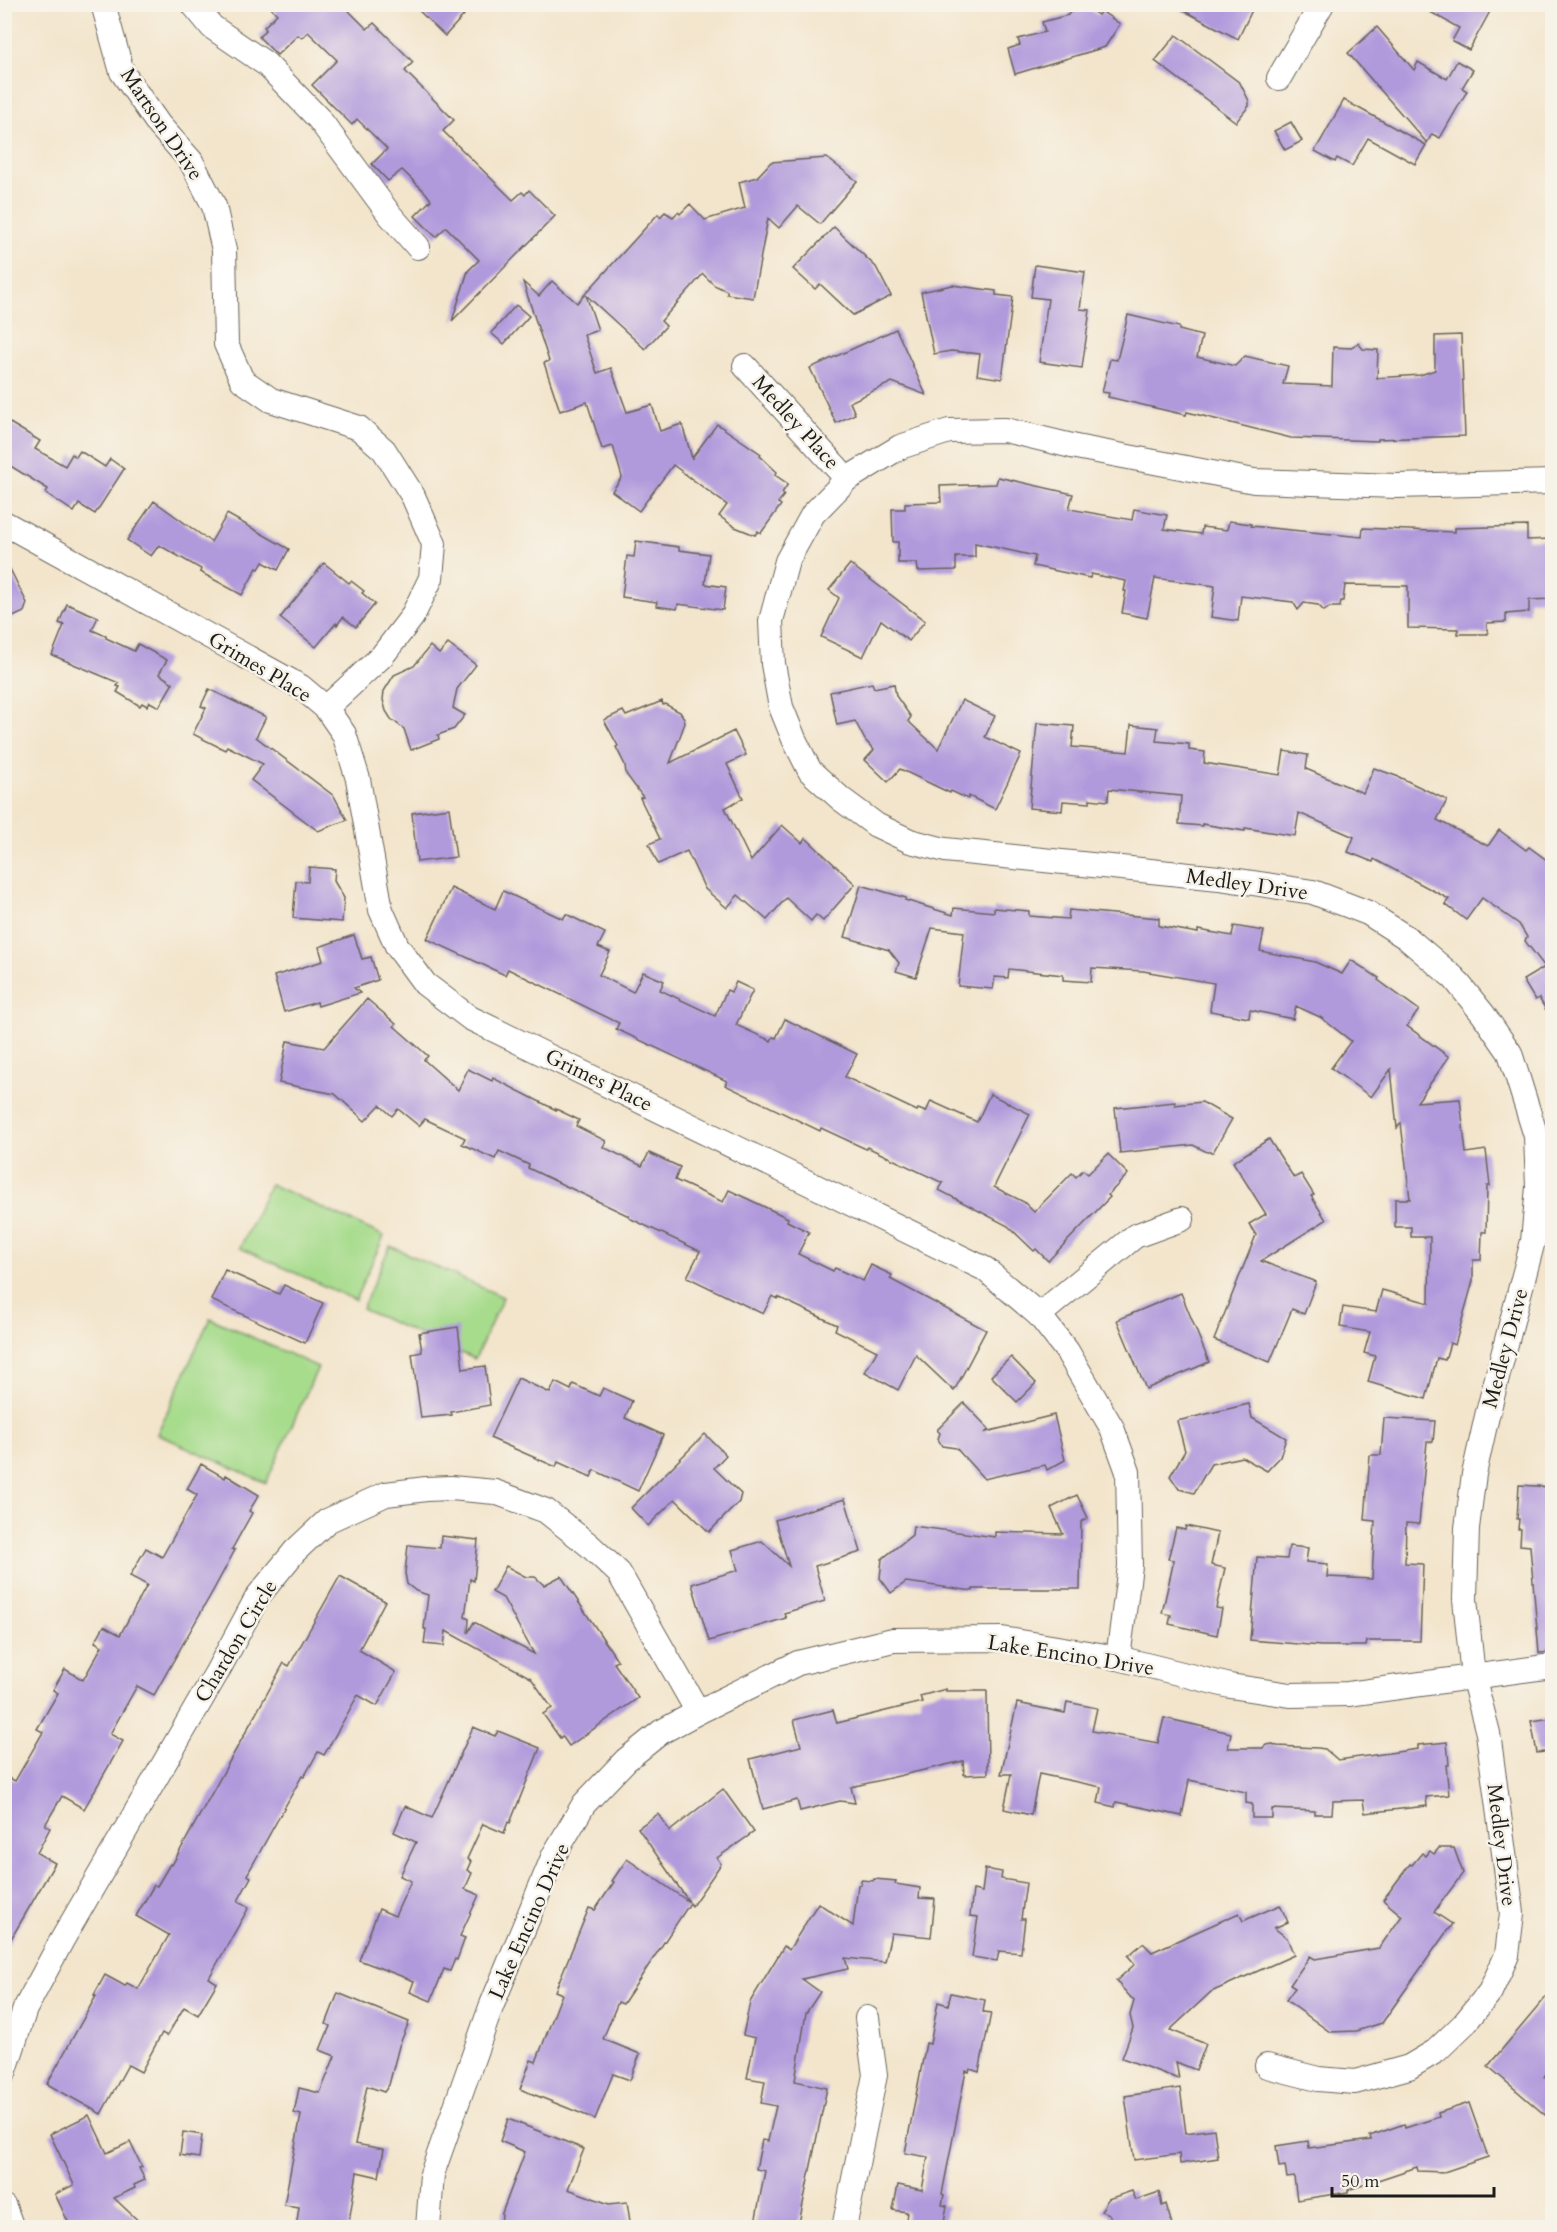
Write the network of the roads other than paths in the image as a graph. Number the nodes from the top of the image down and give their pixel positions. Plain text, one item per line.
1 (103, 4) edge
2 (194, 4) edge
3 (1322, 4) edge
4 (1279, 78) dead end
5 (418, 247) dead end
6 (745, 366) dead end
7 (847, 479) junction
8 (1552, 482) edge
9 (4, 523) edge
10 (326, 708) junction
11 (1182, 1219) dead end
12 (1039, 1315) junction
13 (1118, 1658) junction
14 (1552, 1666) edge
15 (1473, 1676) junction
16 (698, 1712) junction
17 (867, 2018) dead end
18 (1267, 2066) dead end
19 (4, 2073) edge
20 (4, 2207) edge
21 (12, 2228) edge
22 (428, 2228) edge
23 (844, 2228) edge

1 - 10 street, Martson Drive
2 - 5 street
3 - 4 street
6 - 7 street, Medley Place
7 - 8 street, Medley Drive
7 - 15 street, Medley Drive
9 - 10 street, Grimes Place
10 - 12 street, Grimes Place
11 - 12 street
12 - 13 street, Grimes Place
13 - 15 street, Lake Encino Drive
13 - 16 street, Lake Encino Drive
14 - 15 street, Lake Encino Drive
15 - 18 street, Medley Drive
16 - 19 street, Chardon Circle
16 - 22 street, Lake Encino Drive
17 - 23 street
20 - 21 street

